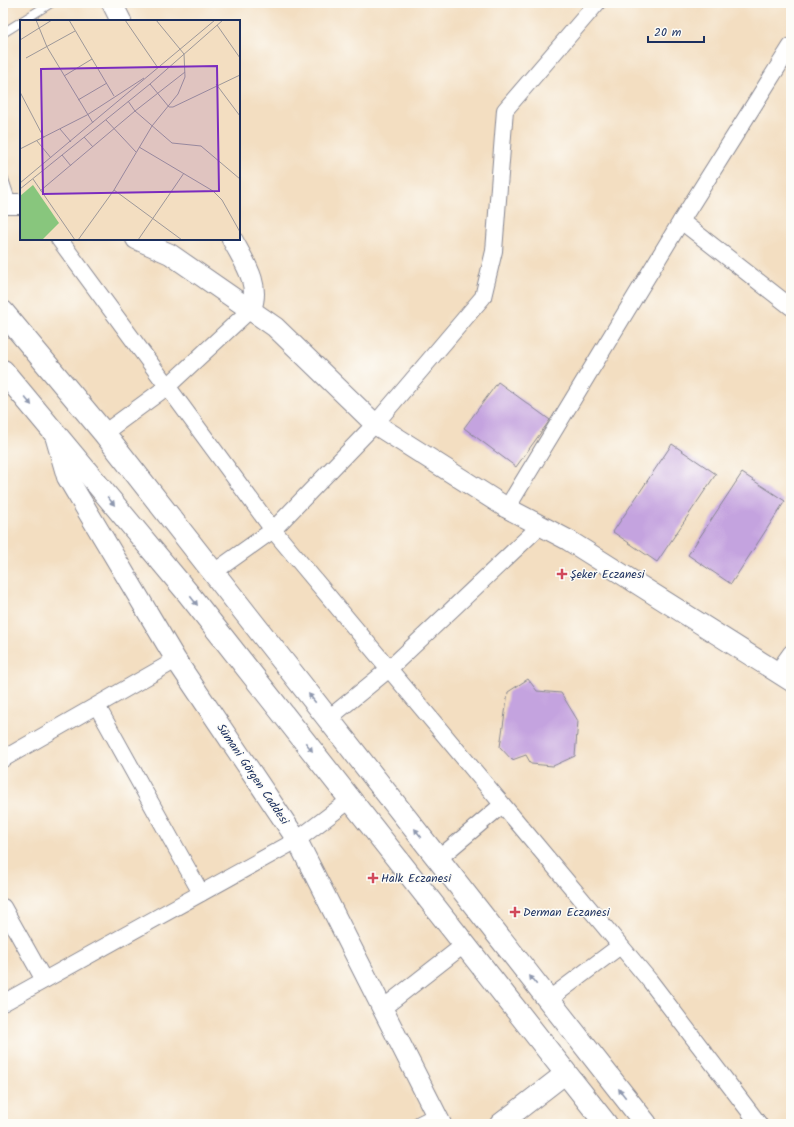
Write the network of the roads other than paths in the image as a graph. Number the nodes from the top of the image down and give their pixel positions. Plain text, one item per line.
1 (51, 3) edge
2 (597, 3) edge
3 (24, 20) edge
4 (20, 22) edge
5 (3, 33) edge
6 (791, 46) edge
7 (3, 176) edge
8 (12, 203) edge
9 (681, 221) junction
10 (60, 240) edge
11 (138, 240) edge
12 (233, 240) edge
13 (791, 307) edge
14 (251, 309) junction
15 (3, 312) edge
16 (4, 375) edge
17 (168, 386) junction
18 (375, 424) junction
19 (54, 432) junction
20 (104, 433) junction
21 (507, 508) junction
22 (540, 526) junction
23 (273, 530) junction
24 (214, 572) junction
25 (791, 653) edge
26 (176, 660) junction
27 (389, 669) junction
28 (784, 676) edge
29 (97, 706) junction
30 (328, 719) junction
31 (3, 759) edge
32 (350, 800) junction
33 (502, 805) junction
34 (297, 840) junction
35 (438, 859) junction
36 (201, 893) junction
37 (3, 907) edge
38 (465, 944) junction
39 (620, 946) junction
40 (44, 980) junction
41 (548, 1000) junction
42 (3, 1003) edge
43 (383, 1008) junction
44 (566, 1073) junction
45 (440, 1120) edge
46 (504, 1123) edge
47 (420, 1124) edge
48 (606, 1124) edge
49 (646, 1124) edge
50 (759, 1124) edge

1 - 3 lane
2 - 18 street
4 - 5 lane
6 - 9 street
7 - 8 lane
9 - 13 street
9 - 21 street
10 - 17 street
11 - 14 street
12 - 14 street
14 - 17 street
14 - 18 street
15 - 20 main road
16 -> 19 main road
17 - 20 street
17 - 23 street
18 - 21 street
18 - 23 street
19 - 26 street, Sümani Görgen Caddesi
19 -> 32 main road
20 - 24 main road
21 - 22 street
22 - 27 street
22 - 28 street
23 - 24 street
23 - 27 street
30 -> 24 main road
25 - 28 street
26 - 29 street
26 - 34 street, Sümani Görgen Caddesi
27 - 30 street
27 - 33 street
29 - 31 street
29 - 36 street
35 -> 30 main road
32 - 34 street
32 - 38 main road
33 - 35 street
33 - 39 street
34 - 36 street
34 - 43 street, Sümani Görgen Caddesi
41 -> 35 main road
36 - 40 street
37 - 40 street
38 - 43 street
38 - 44 main road
39 - 41 street
39 - 50 street
40 - 42 street
49 -> 41 main road
43 - 45 street, Sümani Görgen Caddesi
44 - 46 street
44 - 48 main road
45 - 47 street

